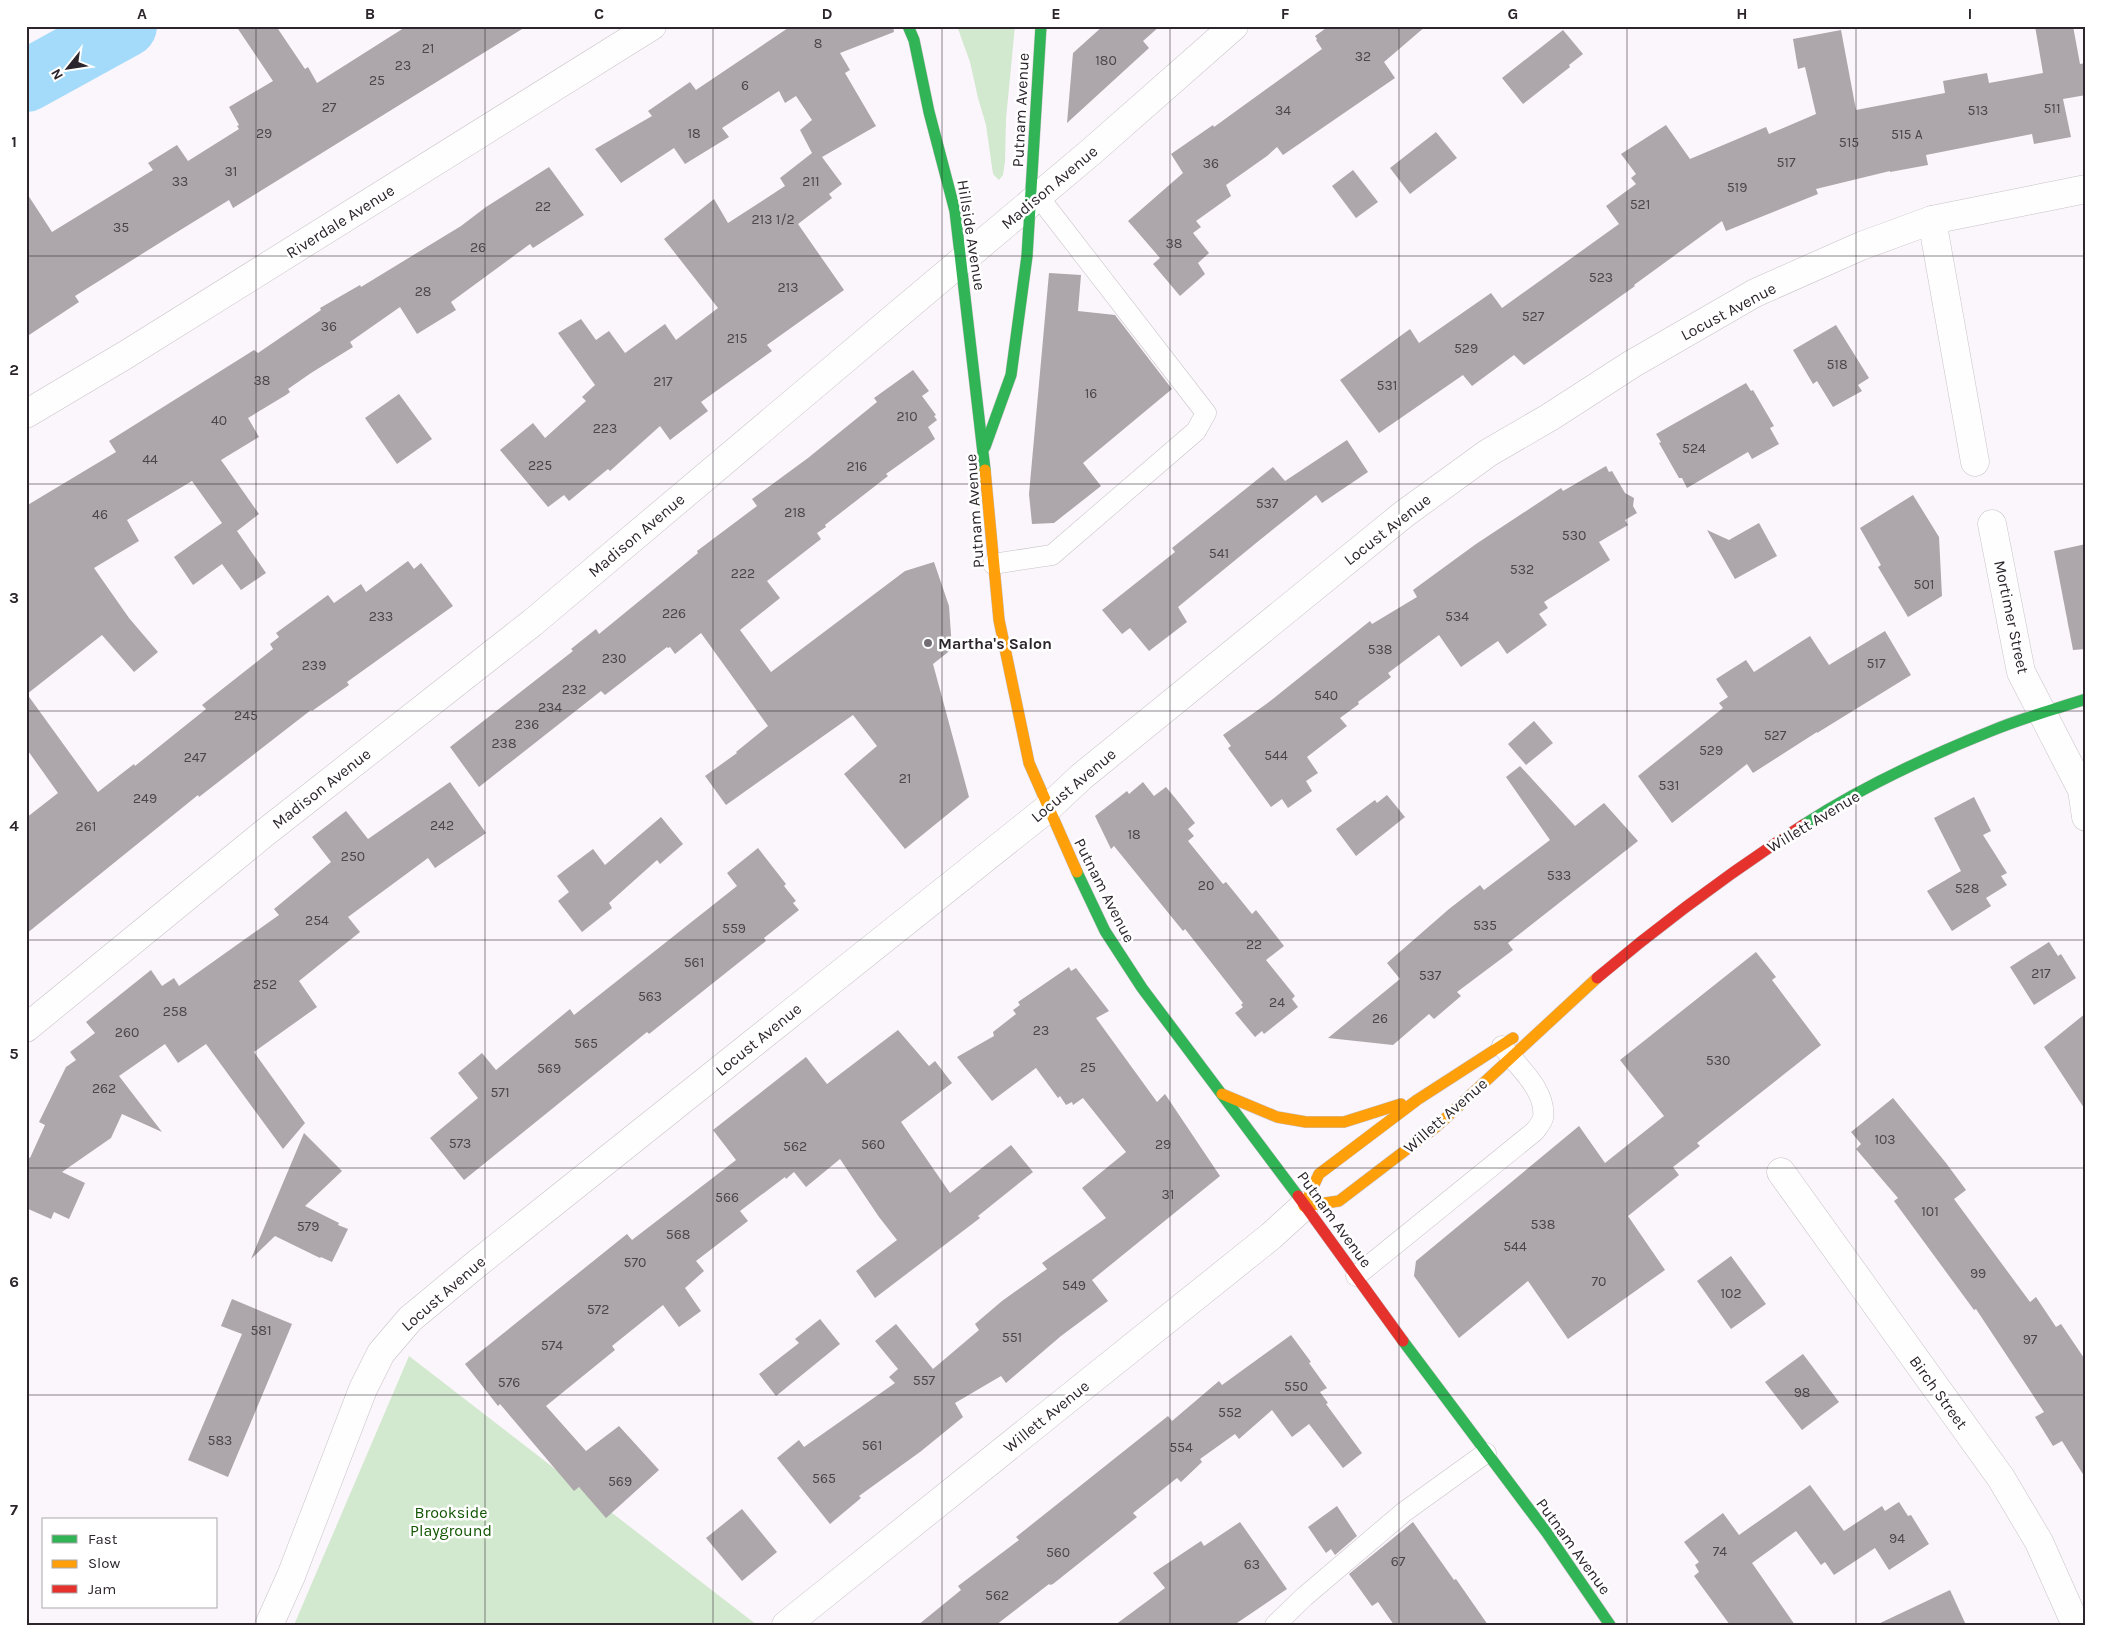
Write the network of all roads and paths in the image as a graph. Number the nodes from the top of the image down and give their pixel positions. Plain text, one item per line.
1 (652, 26) edge
2 (908, 26) edge
3 (1042, 26) edge
4 (1234, 26) edge
5 (2086, 189) edge
6 (1034, 199) junction
7 (1932, 220) junction
8 (962, 261) junction
9 (26, 414) edge
10 (983, 453) junction
11 (1975, 462) dead end
12 (1992, 524) dead end
13 (994, 564) junction
14 (2086, 699) edge
15 (2042, 714) junction
16 (1048, 808) junction
17 (2086, 817) edge
18 (26, 1028) edge
19 (1506, 1051) junction
20 (1220, 1093) junction
21 (1417, 1100) junction
22 (1781, 1172) dead end
23 (1304, 1206) junction
24 (1356, 1276) junction
25 (1486, 1453) junction
26 (269, 1625) edge
27 (786, 1625) edge
28 (1275, 1625) edge
29 (1610, 1625) edge
30 (2076, 1625) edge

1 - 9 street, Riverdale Avenue
2 - 8 street, Hillside Avenue
3 - 6 street, Putnam Avenue
4 - 6 street, Madison Avenue
5 - 7 street, Locust Avenue
6 - 8 street, Madison Avenue
6 - 10 street, Putnam Avenue
6 - 13 lane
7 - 11 street
7 - 16 street, Locust Avenue
8 - 10 street, Hillside Avenue
8 - 18 street, Madison Avenue
10 - 13 street, Putnam Avenue
12 - 15 street, Mortimer Street
13 - 16 street, Putnam Avenue
14 - 15 street, Willett Avenue
15 - 17 street, Mortimer Street
15 - 19 street, Willett Avenue
16 - 20 street, Putnam Avenue
16 - 26 street, Locust Avenue
19 - 21 street, Willett Avenue
19 - 23 street, Willett Avenue
19 - 24 lane
20 - 21 street
20 - 23 street, Putnam Avenue
21 - 23 street, Willett Avenue
22 - 30 street, Birch Street
23 - 24 street, Putnam Avenue
23 - 27 street, Willett Avenue
24 - 25 street, Putnam Avenue
25 - 28 lane
25 - 29 street, Putnam Avenue

